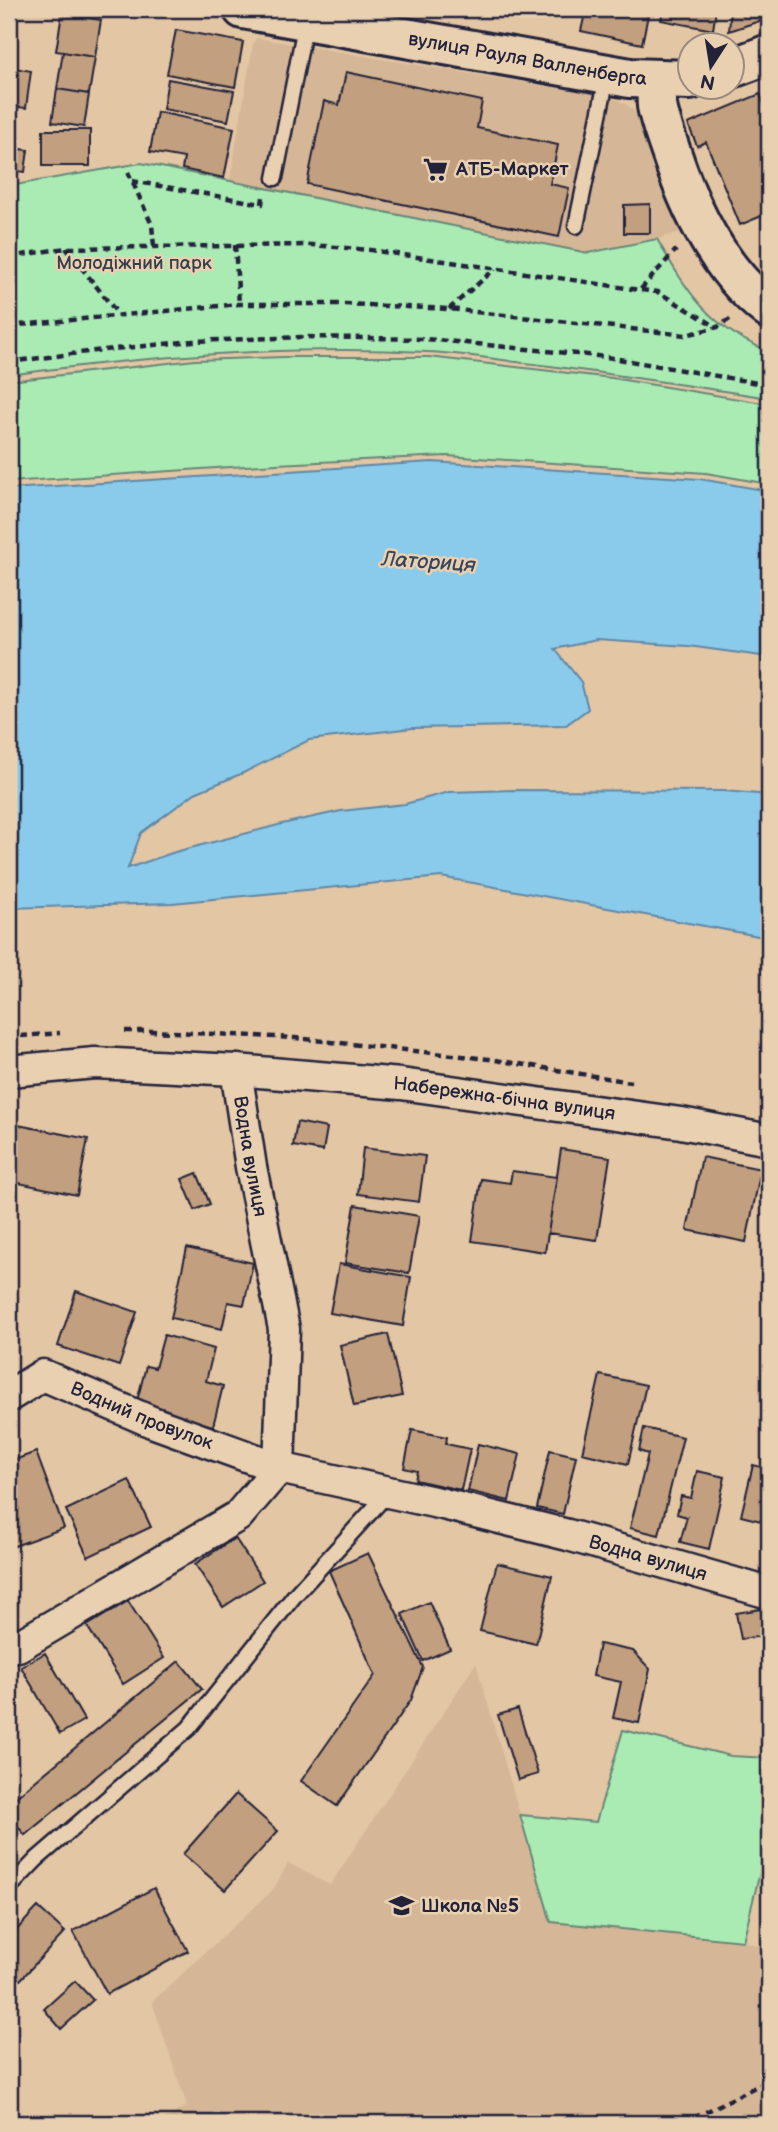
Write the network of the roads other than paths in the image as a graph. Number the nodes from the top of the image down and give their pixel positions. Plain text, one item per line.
1 (243, 9) edge
2 (306, 20) junction
3 (769, 54) edge
4 (746, 63) edge
5 (607, 74) junction
6 (674, 80) edge
7 (275, 178) dead end
8 (576, 226) dead end
9 (753, 311) edge
10 (236, 1070) junction
11 (9, 1071) edge
12 (769, 1140) edge
13 (9, 1396) edge
14 (279, 1468) junction
15 (388, 1493) junction
16 (769, 1593) edge
17 (18, 1646) dead end
18 (9, 1888) edge

1 - 2 street, вулиця Рауля Валленберга
2 - 5 street, вулиця Рауля Валленберга
2 - 7 lane
3 - 4 street
5 - 6 street, вулиця Рауля Валленберга
5 - 8 lane
6 - 9 street
10 - 11 street, Водна вулиця
10 - 12 street, Набережна-бічна вулиця
10 - 14 street, Водна вулиця
13 - 14 street, Водний провулок
14 - 15 street, Водна вулиця
14 - 17 street
15 - 16 street, Водна вулиця
15 - 18 lane

